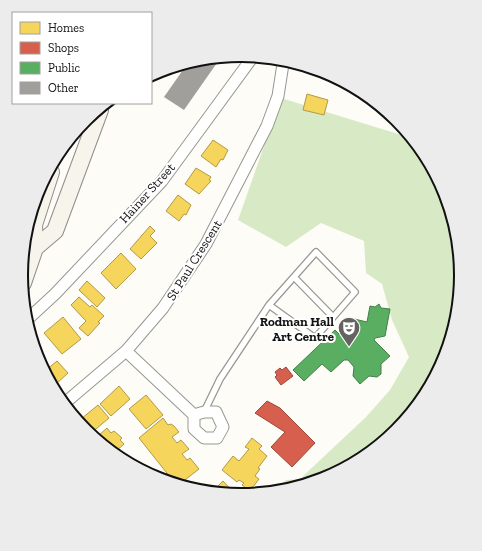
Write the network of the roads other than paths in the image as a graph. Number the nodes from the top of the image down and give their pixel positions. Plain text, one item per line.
1 (249, 63) edge
2 (283, 67) edge
3 (97, 119) edge
4 (44, 195) edge
5 (35, 248) junction
6 (28, 267) edge
7 (294, 277) junction
8 (269, 305) junction
9 (32, 315) edge
10 (333, 317) junction
11 (126, 351) junction
12 (68, 400) edge
13 (199, 414) joint

1 - 9 street, Hainer Street
2 - 11 street, St Paul Crescent
3 - 5 main road
4 - 5 main road
5 - 6 main road
7 - 8 lane
7 - 10 lane
7 - 10 lane
8 - 10 lane
8 - 13 lane
11 - 12 street, St Paul Crescent
11 - 13 street

